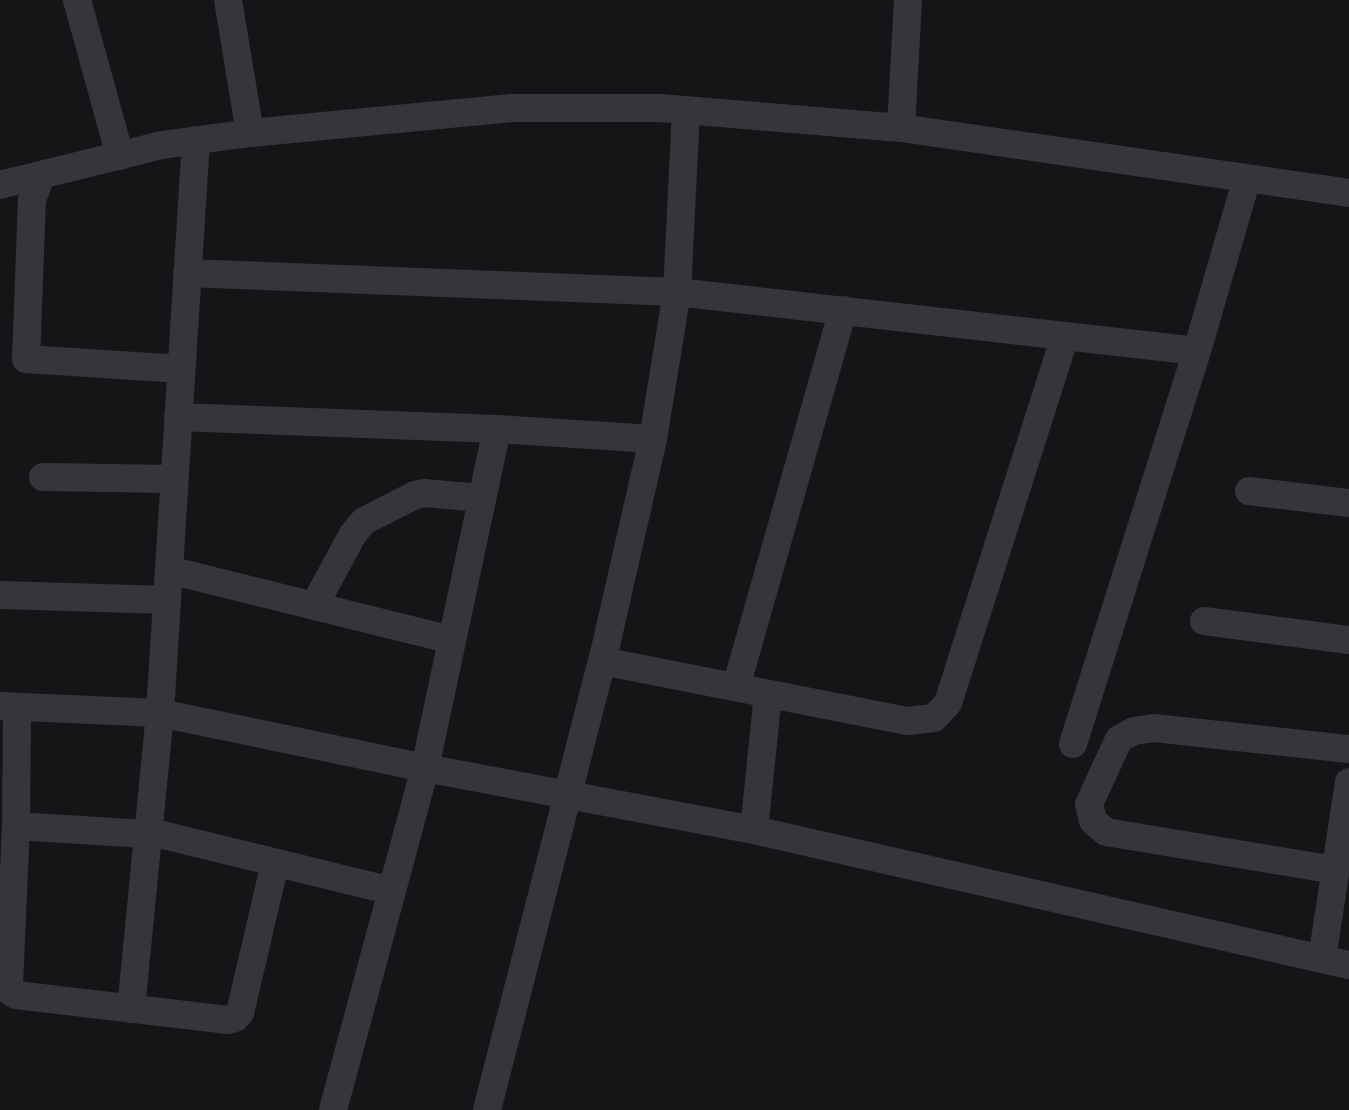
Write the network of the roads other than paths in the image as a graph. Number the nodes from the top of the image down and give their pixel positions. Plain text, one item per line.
1 (77, 0) edge
2 (228, 0) edge
3 (908, 0) edge
4 (686, 110) junction
5 (901, 128) junction
6 (250, 133) junction
7 (196, 140) junction
8 (120, 156) junction
9 (41, 175) junction
10 (1247, 178) junction
11 (0, 184) edge
12 (1349, 193) edge
13 (187, 273) junction
14 (677, 292) junction
15 (843, 310) junction
16 (1065, 336) junction
17 (1197, 351) junction
18 (181, 369) junction
19 (178, 417) junction
20 (497, 429) junction
21 (653, 439) junction
22 (43, 476) dead end
23 (174, 479) junction
24 (1249, 491) dead end
25 (482, 498) junction
26 (1349, 503) edge
27 (169, 570) junction
28 (0, 595) edge
29 (167, 600) junction
30 (314, 606) junction
31 (1204, 621) dead end
32 (452, 640) junction
33 (1349, 640) edge
34 (602, 661) junction
35 (736, 687) junction
36 (768, 694) junction
37 (9, 706) edge
38 (160, 713) junction
39 (1073, 744) dead end
40 (1349, 749) edge
41 (425, 768) junction
42 (1349, 782) edge
43 (567, 795) junction
44 (16, 826) junction
45 (754, 830) junction
46 (148, 833) junction
47 (276, 864) junction
48 (1335, 870) junction
49 (392, 891) junction
50 (1322, 959) junction
51 (1349, 964) edge
52 (131, 1009) junction
53 (334, 1110) edge
54 (487, 1110) edge

1 - 8 street
2 - 6 street
3 - 5 street
4 - 5 street
4 - 6 street
4 - 14 street
5 - 10 street
6 - 7 street
7 - 8 street
7 - 13 street
8 - 9 street
9 - 11 street
9 - 18 street
10 - 12 street
10 - 17 street
13 - 14 street
13 - 18 street
14 - 15 street
14 - 21 street
15 - 16 street
15 - 35 street
16 - 17 street
16 - 36 street
17 - 39 street
18 - 19 street
19 - 20 street
19 - 23 street
20 - 21 street
20 - 25 street
21 - 34 street
22 - 23 street
23 - 27 street
24 - 26 street
25 - 30 street
25 - 32 street
27 - 29 street
27 - 30 street
28 - 29 street
29 - 38 street
30 - 32 street
31 - 33 street
32 - 41 street
34 - 35 street
34 - 43 street
35 - 36 street
36 - 45 street
37 - 38 street
37 - 44 street
38 - 41 street
38 - 46 street
40 - 48 street
41 - 43 street
41 - 49 street
42 - 48 street
43 - 45 street
43 - 54 street
44 - 46 street
44 - 52 street
45 - 50 street
46 - 47 street
46 - 52 street
47 - 49 street
47 - 52 street
48 - 50 street
49 - 53 street
50 - 51 street

